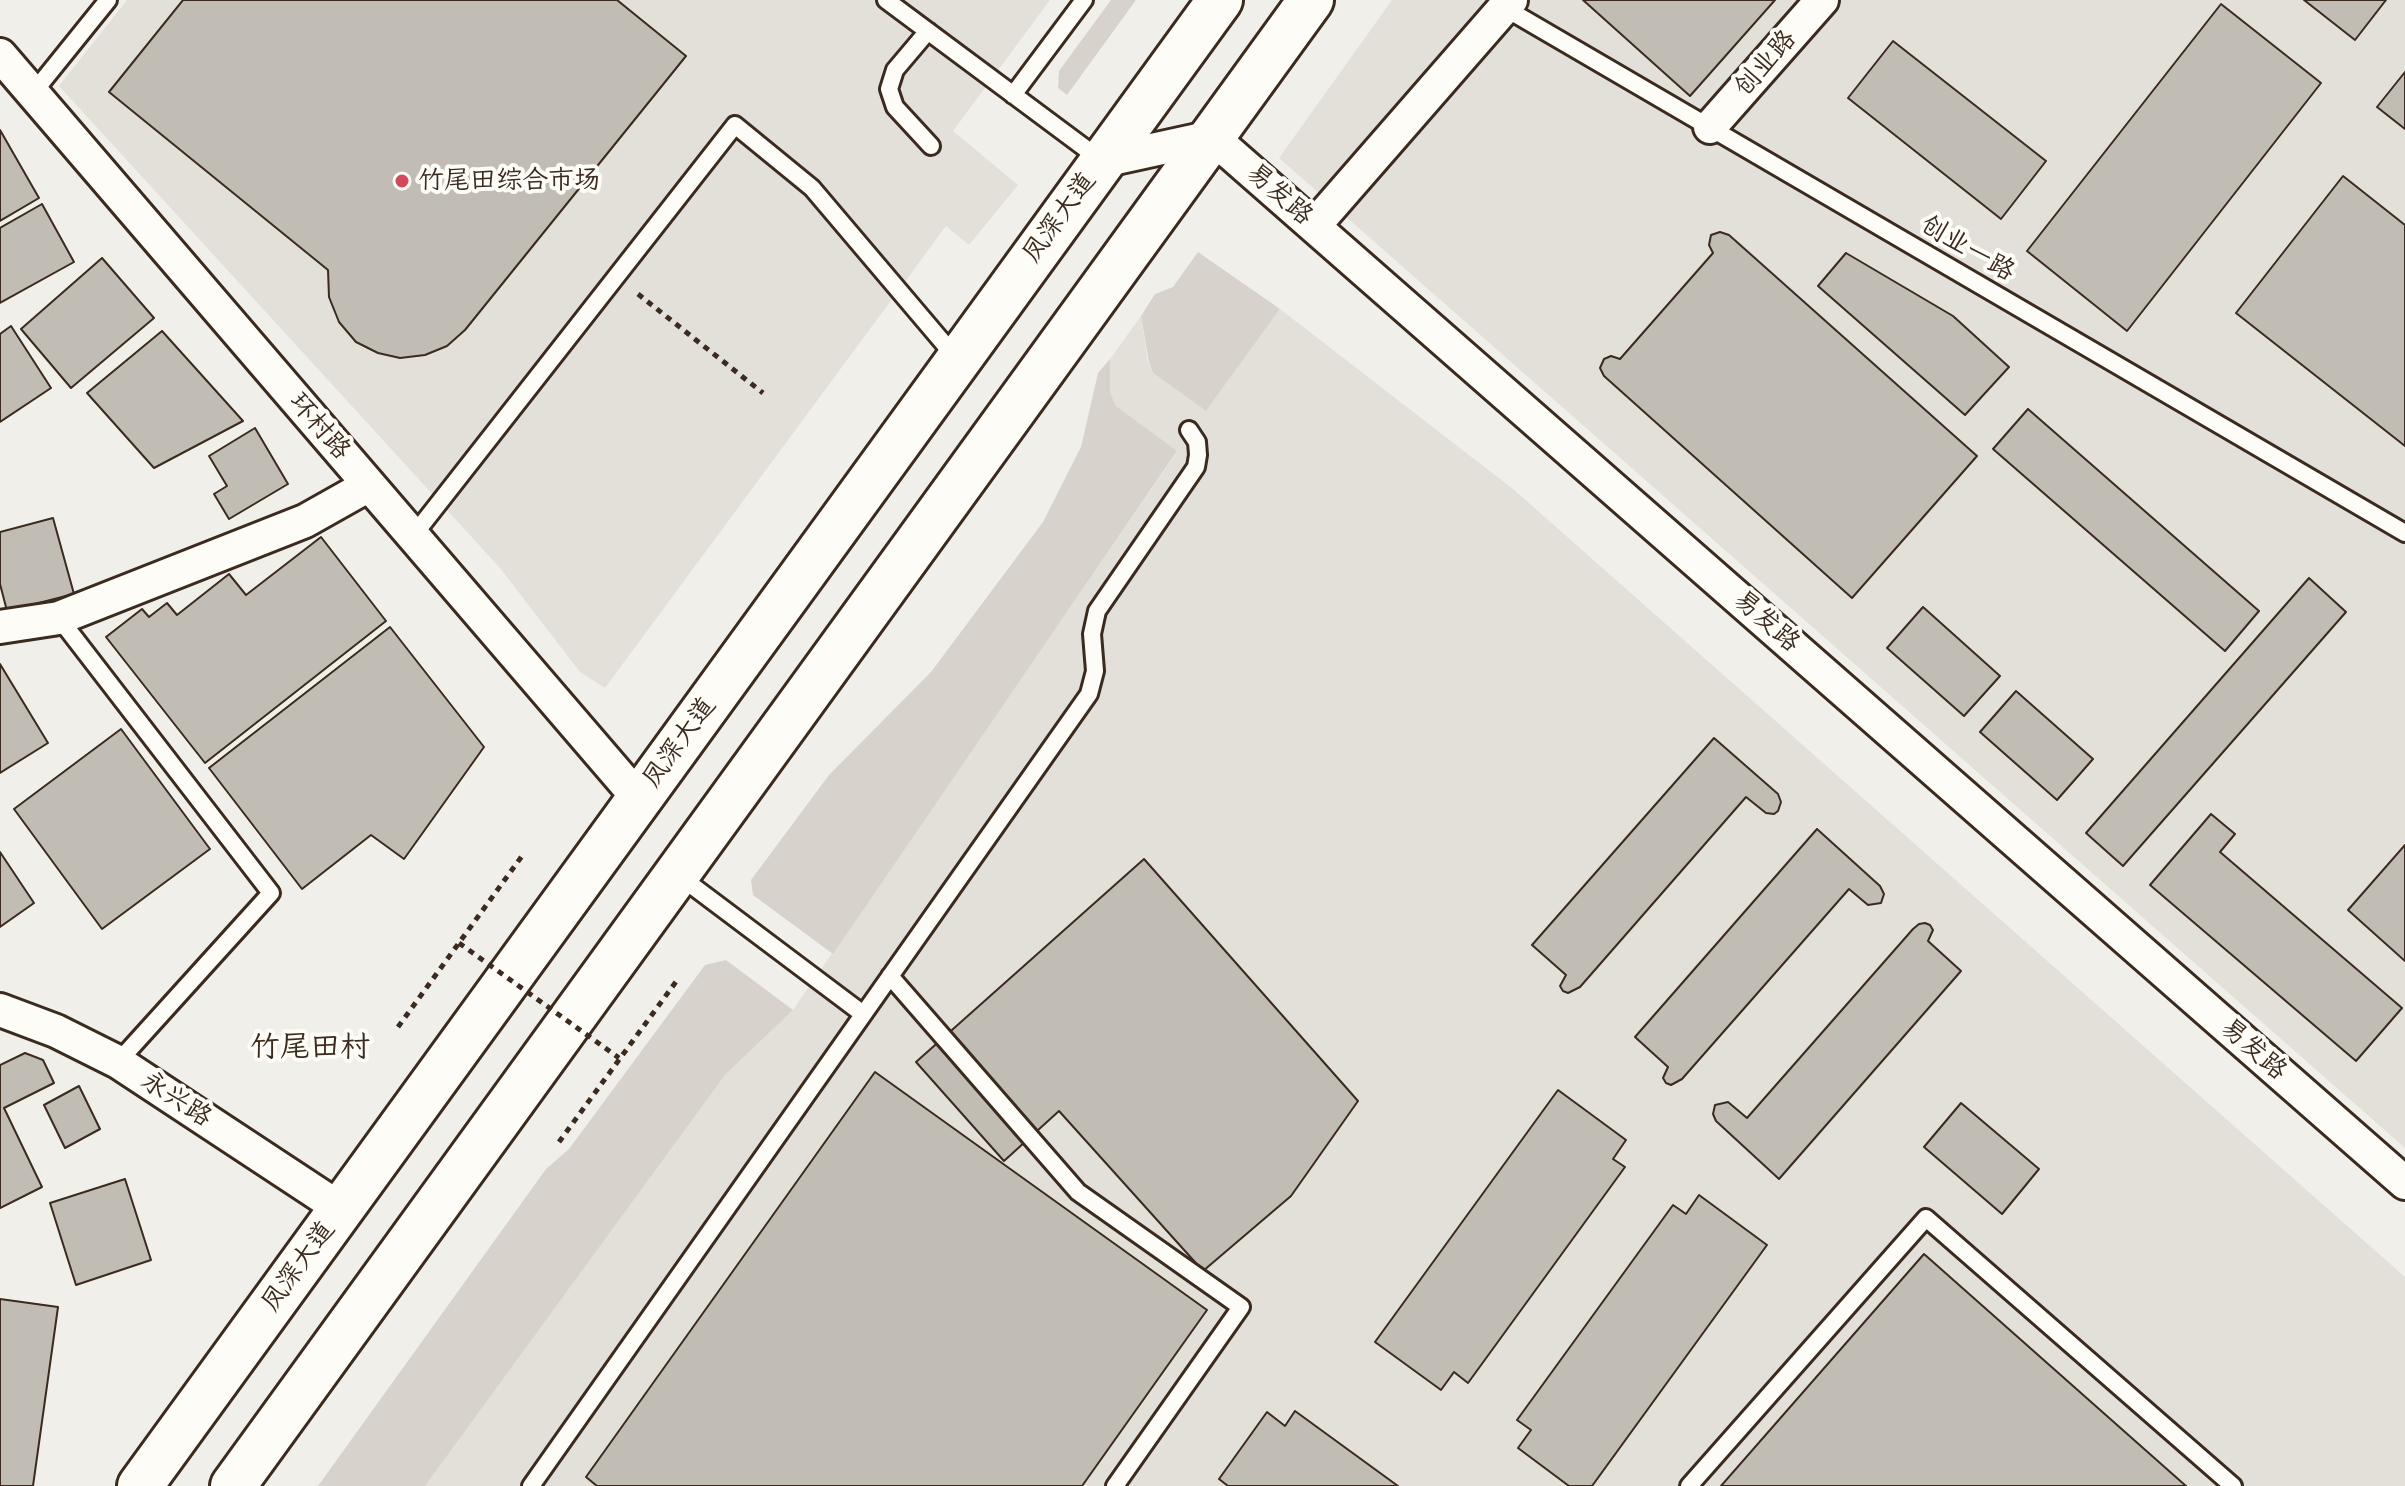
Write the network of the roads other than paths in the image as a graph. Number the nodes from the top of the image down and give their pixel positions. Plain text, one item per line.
1 (108, 0) edge
2 (886, 0) edge
3 (1084, 0) edge
4 (1220, 0) edge
5 (1311, 0) edge
6 (1822, 0) edge
7 (1508, 4) edge
8 (928, 31) junction
9 (0, 55) edge
10 (33, 93) junction
11 (1013, 95) junction
12 (1710, 127) junction
13 (1212, 137) junction
14 (931, 146) dead end
15 (1102, 161) junction
16 (1314, 226) junction
17 (958, 360) junction
18 (1189, 430) dead end
19 (369, 485) junction
20 (2405, 533) edge
21 (413, 536) junction
22 (59, 618) junction
23 (0, 627) edge
24 (639, 799) junction
25 (677, 874) junction
26 (890, 976) junction
27 (0, 1010) edge
28 (863, 1014) junction
29 (118, 1062) junction
30 (2405, 1183) edge
31 (341, 1209) junction
32 (140, 1486) edge
33 (233, 1486) edge
34 (531, 1486) edge
35 (1115, 1486) edge
36 (1689, 1486) edge
37 (2233, 1486) edge

1 - 10 lane
2 - 8 lane
3 - 11 lane
4 - 15 highway, 凤深大道
5 - 13 highway
6 - 12 street, 创业路
7 - 12 lane, 创业一路
7 - 16 street
8 - 11 lane
8 - 14 lane
9 - 10 street, 环村路
10 - 19 street, 环村路
11 - 15 lane
12 - 20 lane, 创业一路
13 - 15 street
13 - 16 street, 易发路
13 - 25 highway
15 - 17 highway, 凤深大道
16 - 30 street, 易发路
17 - 21 lane
17 - 24 highway, 凤深大道
18 - 26 lane
19 - 21 street, 环村路
19 - 22 street
21 - 24 street, 环村路
22 - 23 street
22 - 29 lane
24 - 31 highway, 凤深大道
25 - 28 lane
25 - 33 highway
26 - 28 lane
26 - 35 lane
27 - 29 street, 永兴路
28 - 34 lane
29 - 31 street, 永兴路
31 - 32 highway, 凤深大道
36 - 37 lane

